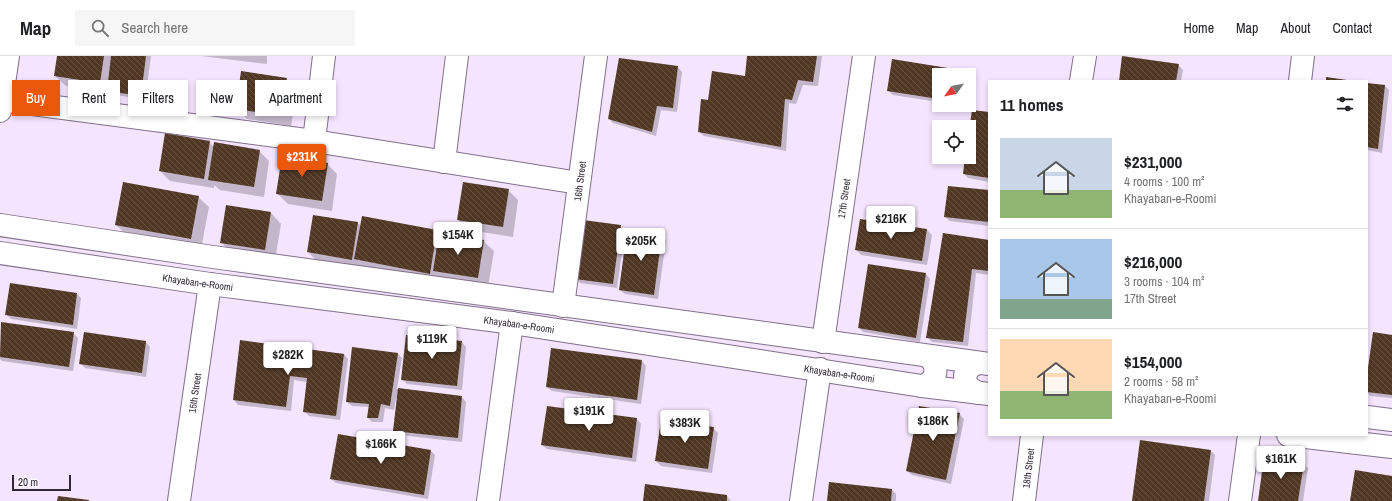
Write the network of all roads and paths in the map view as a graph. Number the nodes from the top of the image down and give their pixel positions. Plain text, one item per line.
1 (8, 56) edge
2 (324, 56) edge
3 (458, 56) edge
4 (596, 56) edge
5 (864, 56) edge
6 (1085, 56) edge
7 (1303, 56) edge
8 (1081, 80) edge
9 (1300, 80) edge
10 (1, 106) edge
11 (314, 141) junction
12 (444, 162) junction
13 (579, 183) junction
14 (0, 225) edge
15 (0, 254) edge
16 (210, 284) junction
17 (563, 306) junction
18 (512, 323) junction
19 (823, 342) junction
20 (928, 356) junction
21 (984, 364) edge
22 (820, 369) junction
23 (922, 386) junction
24 (984, 393) edge
25 (1368, 417) edge
26 (1392, 420) edge
27 (1032, 436) edge
28 (1249, 436) edge
29 (1297, 436) edge
30 (1392, 447) edge
31 (179, 501) edge
32 (488, 501) edge
33 (801, 501) edge
34 (1024, 501) edge
35 (1240, 501) edge

1 - 10 street
2 - 11 street
3 - 12 street
4 - 13 street, 16th Street
5 - 19 street, 17th Street
6 - 8 street
7 - 9 street
10 - 11 street
11 - 12 street
12 - 13 street
13 - 17 street, 16th Street
14 - 17 street
15 - 16 street, Khayaban-e-Roomi
16 - 18 street, Khayaban-e-Roomi
16 - 31 street, 15th Street
17 - 19 street
18 - 22 street, Khayaban-e-Roomi
18 - 32 street
19 - 20 street
20 - 21 street
20 - 23 street
21 - 24 street
22 - 23 street, Khayaban-e-Roomi
22 - 33 street
23 - 24 street, Khayaban-e-Roomi
25 - 26 street
27 - 34 street, 18th Street
28 - 35 street
29 - 30 street

